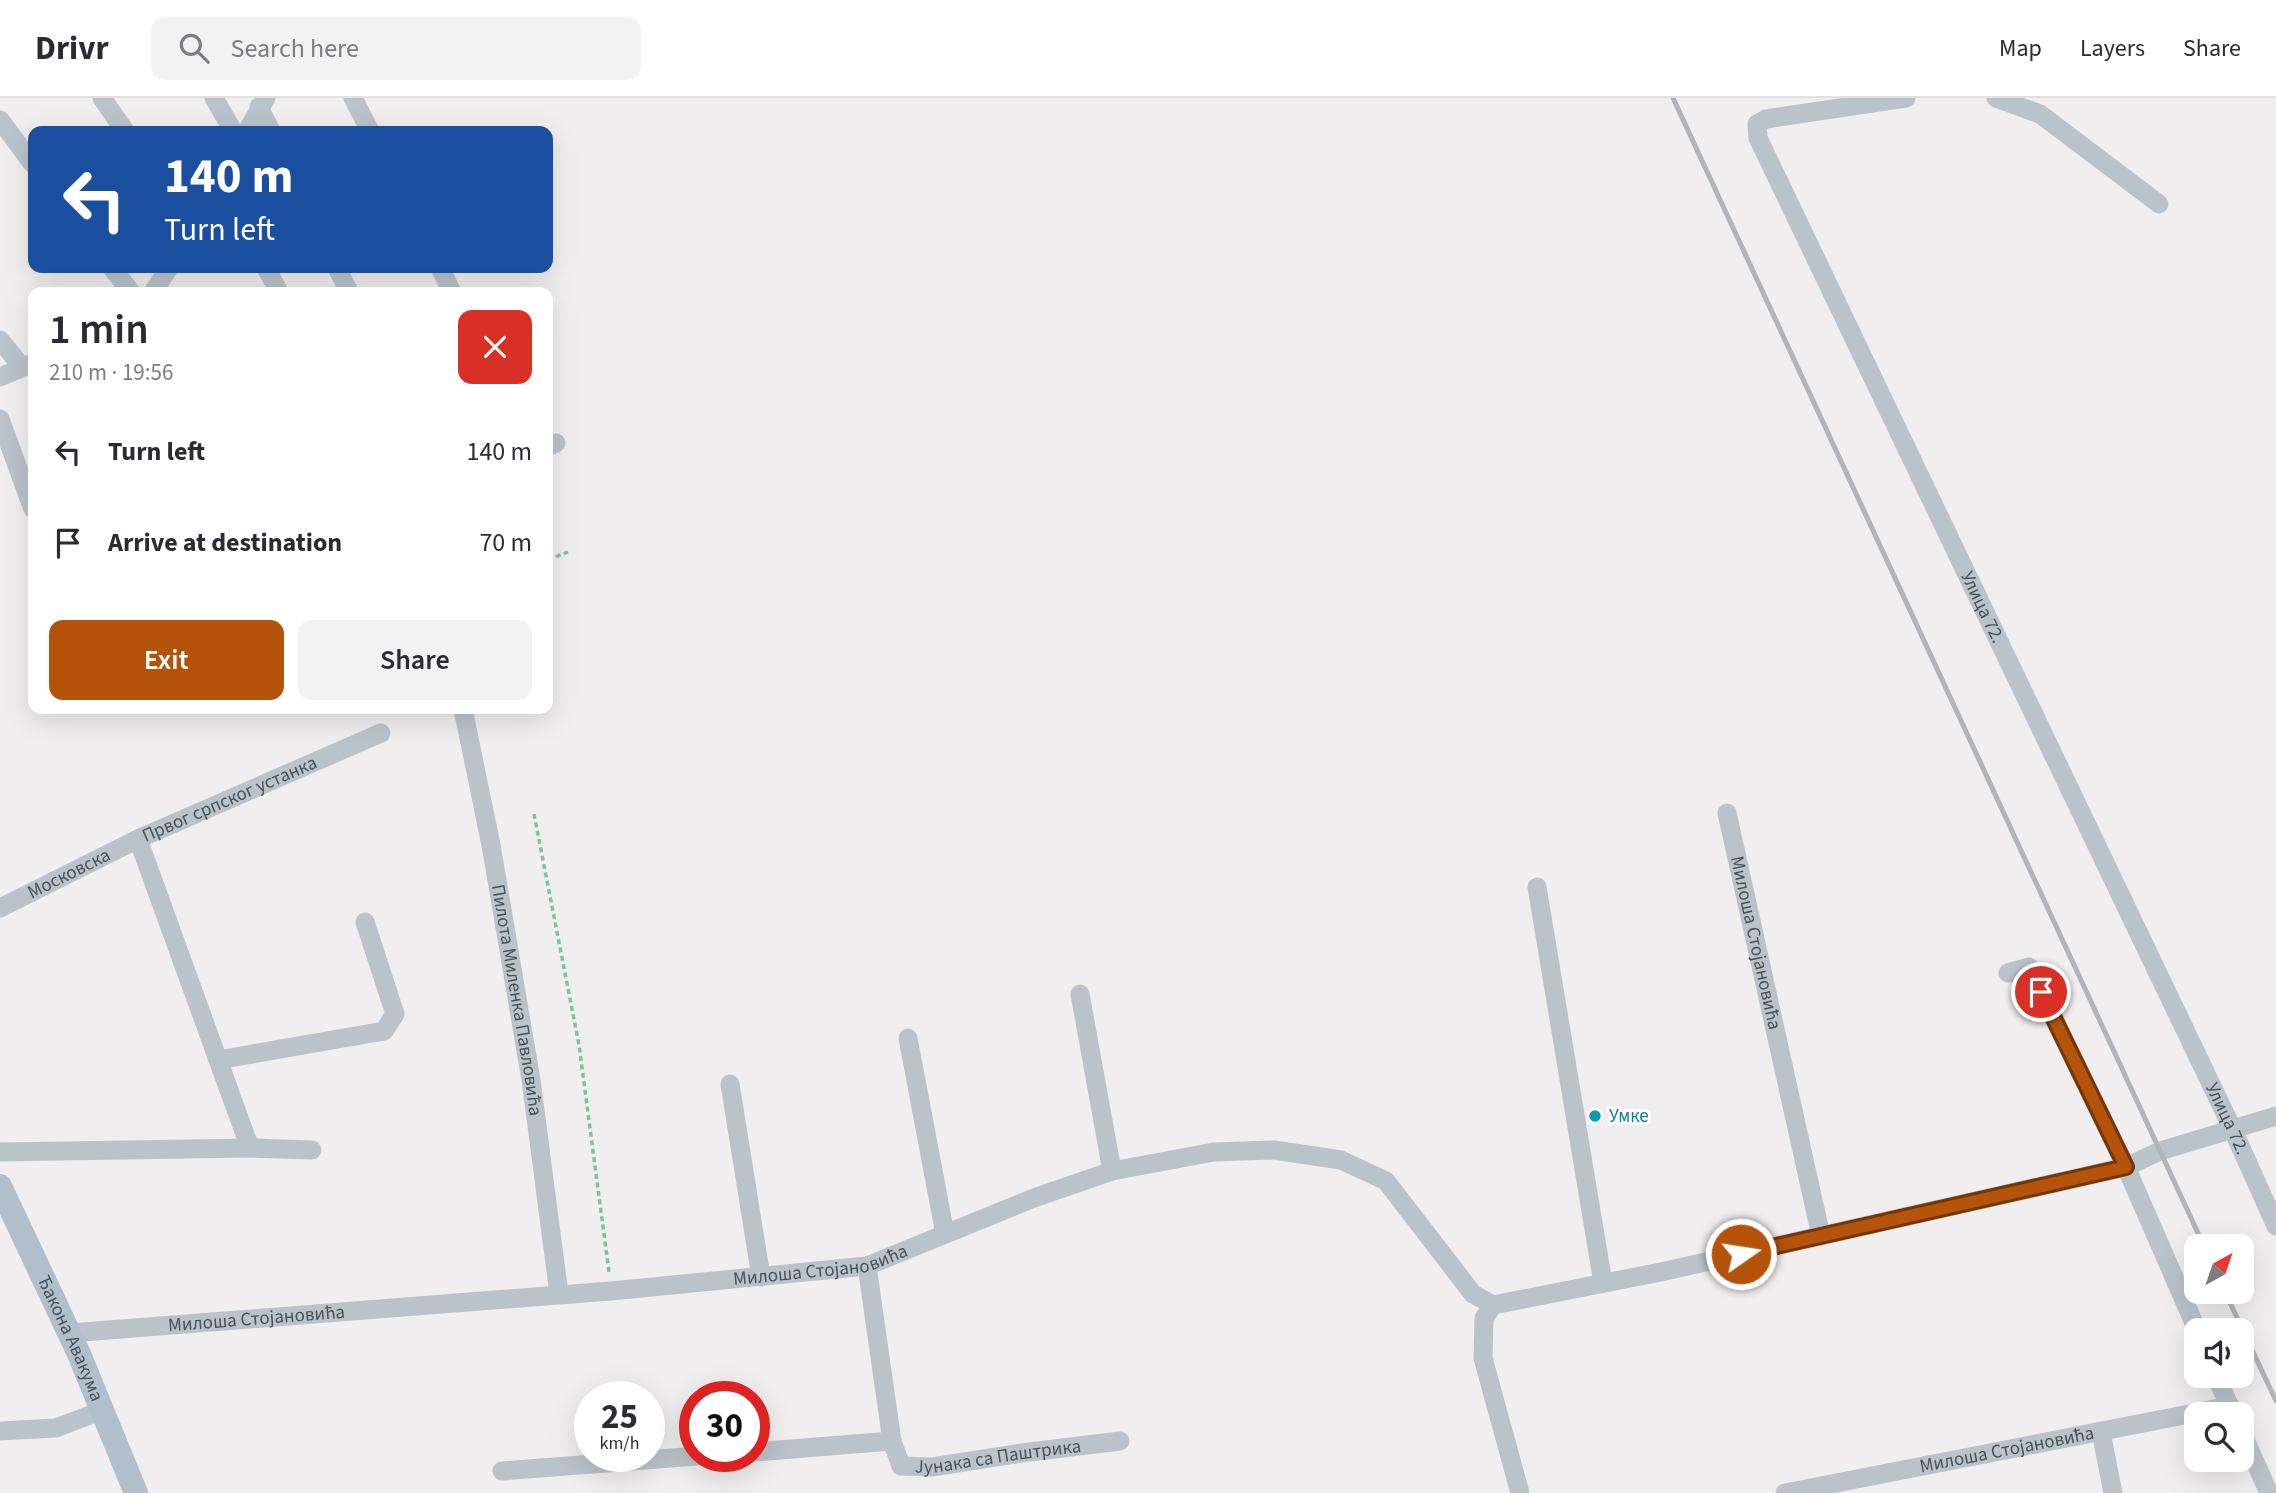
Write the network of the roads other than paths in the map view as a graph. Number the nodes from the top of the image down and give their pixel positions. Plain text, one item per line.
1 (102, 98) edge
2 (214, 98) edge
3 (353, 98) edge
4 (1906, 98) edge
5 (1996, 98) edge
6 (262, 102) edge
7 (0, 120) edge
8 (122, 126) edge
9 (230, 126) edge
10 (250, 126) edge
11 (269, 126) edge
12 (367, 126) edge
13 (28, 156) edge
14 (2159, 204) dead end
15 (116, 273) edge
16 (127, 287) edge
17 (0, 340) edge
18 (27, 365) edge
19 (0, 377) edge
20 (0, 419) edge
21 (28, 495) edge
22 (464, 714) edge
23 (381, 733) dead end
24 (1727, 813) dead end
25 (138, 839) junction
26 (1537, 887) dead end
27 (0, 908) edge
28 (365, 922) dead end
29 (2008, 973) dead end
30 (1080, 994) dead end
31 (908, 1038) dead end
32 (218, 1059) junction
33 (730, 1084) dead end
34 (2276, 1116) edge
35 (2233, 1130) junction
36 (250, 1149) junction
37 (312, 1150) dead end
38 (0, 1152) edge
39 (2126, 1167) junction
40 (1112, 1171) junction
41 (0, 1186) edge
42 (2276, 1226) edge
43 (945, 1234) junction
44 (1821, 1236) junction
45 (867, 1266) junction
46 (761, 1277) junction
47 (1603, 1283) junction
48 (559, 1294) junction
49 (1493, 1305) junction
50 (2192, 1318) edge
51 (70, 1334) junction
52 (103, 1410) junction
53 (2184, 1418) edge
54 (0, 1431) edge
55 (2101, 1432) junction
56 (892, 1441) junction
57 (1120, 1441) dead end
58 (770, 1451) edge
59 (679, 1457) edge
60 (2254, 1460) edge
61 (502, 1471) dead end
62 (136, 1493) edge
63 (1520, 1493) edge
64 (1785, 1493) edge
65 (2113, 1493) edge
66 (2269, 1493) edge

1 - 8 street
2 - 9 street
3 - 12 street
4 - 35 street, Улица 72.
5 - 14 street
6 - 10 street
6 - 11 street
7 - 13 street
15 - 16 street
17 - 18 street
18 - 19 street
20 - 21 street
22 - 48 street, Пилота Миленка Павловића
23 - 25 street, Првог српског устанка
24 - 44 street, Милоша Стојановића
25 - 27 street, Московска
25 - 32 street, Првог српског устанка
26 - 47 street
28 - 32 street
29 - 39 street
30 - 40 street
31 - 43 street
32 - 36 street, Првог српског устанка
33 - 46 street
34 - 35 street
35 - 39 street
35 - 42 street, Улица 72.
36 - 37 street
36 - 38 street
39 - 44 street
39 - 50 street
40 - 43 street, Милоша Стојановића
40 - 49 street, Милоша Стојановића
41 - 51 main road, Ђакона Авакума
43 - 45 street, Милоша Стојановића
44 - 47 street
45 - 46 street, Милоша Стојановића
45 - 56 street, Јунака са Паштрика
46 - 48 street, Милоша Стојановића
47 - 49 street
48 - 51 street, Милоша Стојановића
49 - 63 street
51 - 52 main road, Ђакона Авакума
52 - 54 street
52 - 62 main road, Ђакона Авакума
53 - 55 street, Милоша Стојановића
55 - 64 street, Милоша Стојановића
55 - 65 street
56 - 57 street, Јунака са Паштрика
56 - 58 street, Јунака са Паштрика
59 - 61 street
60 - 66 street

